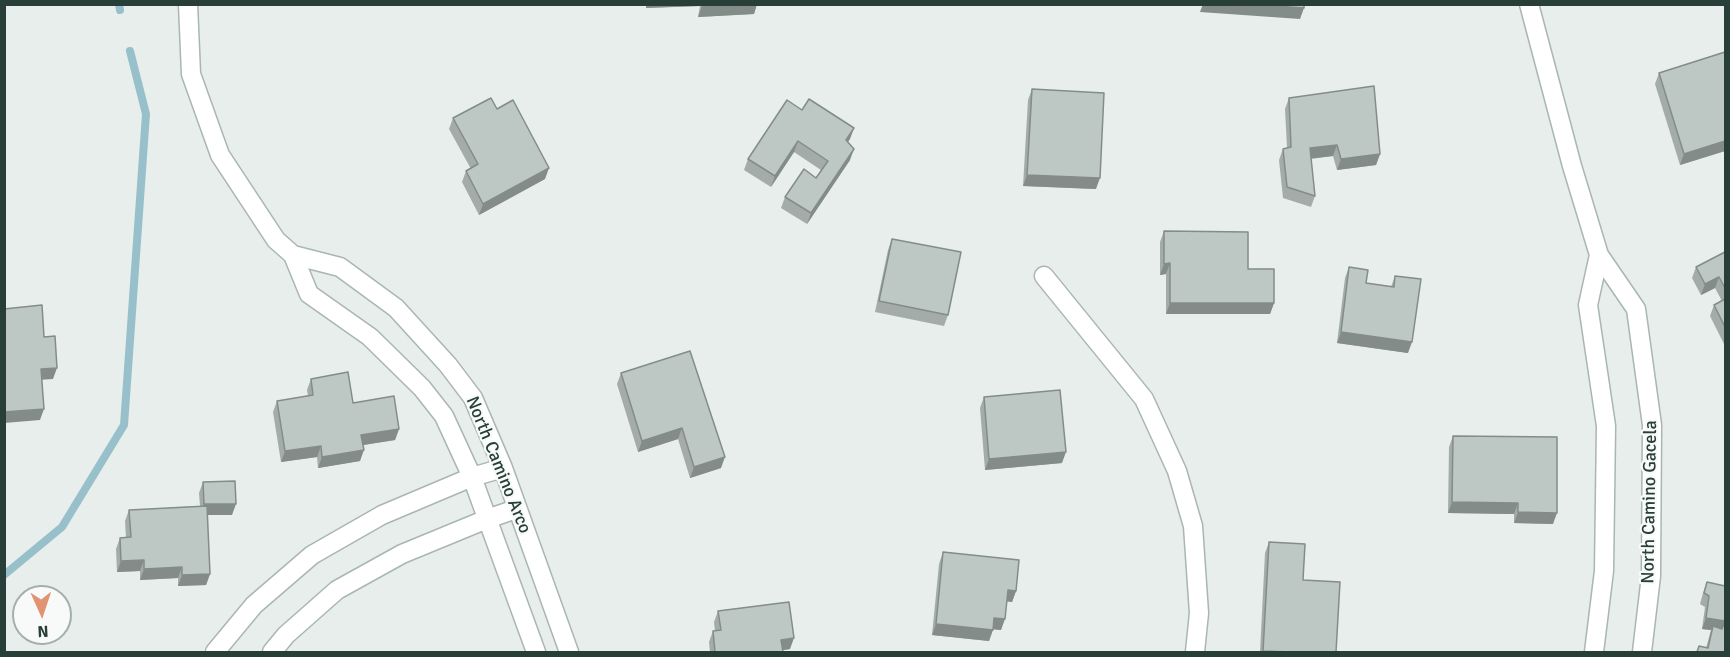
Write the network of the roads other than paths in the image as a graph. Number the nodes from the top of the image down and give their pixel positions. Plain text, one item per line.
1 (188, 4) edge
2 (1529, 4) edge
3 (293, 255) junction
4 (1599, 255) junction
5 (1044, 276) dead end
6 (503, 468) junction
7 (472, 477) junction
8 (516, 509) junction
9 (487, 519) junction
10 (215, 652) edge
11 (272, 652) edge
12 (536, 652) edge
13 (569, 652) edge
14 (1195, 652) edge
15 (1594, 652) edge
16 (1642, 652) edge

1 - 3 street, North Camino Arco
2 - 4 street, North Camino Gacela
3 - 6 street, North Camino Arco
3 - 7 street, North Camino Arco
4 - 15 street, North Camino Gacela
4 - 16 street, North Camino Gacela
5 - 14 street
6 - 7 street
6 - 8 street, North Camino Arco
7 - 9 street, North Camino Arco
7 - 10 street
8 - 9 street
8 - 13 street, North Camino Arco
9 - 11 street
9 - 12 street, North Camino Arco

